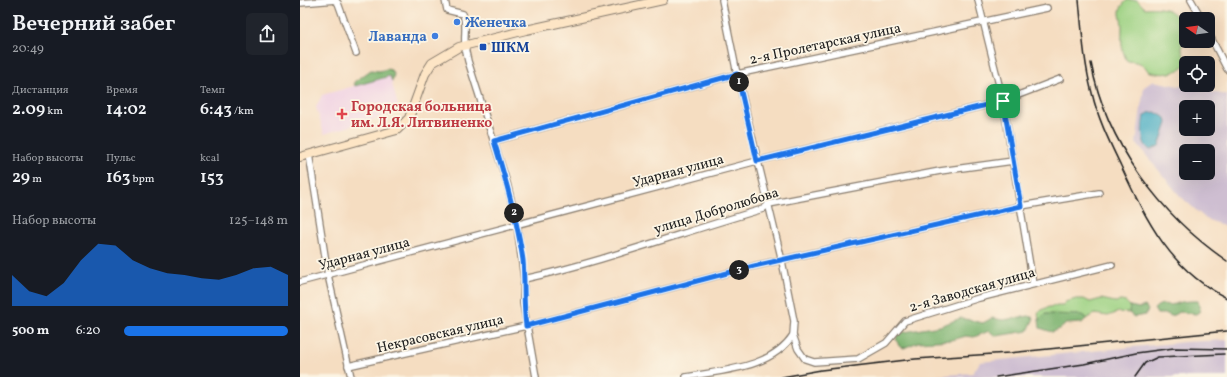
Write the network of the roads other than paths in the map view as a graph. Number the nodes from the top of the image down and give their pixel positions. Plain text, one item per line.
1 (445, 0) edge
2 (664, 0) edge
3 (722, 0) edge
4 (978, 0) edge
5 (1191, 0) edge
6 (336, 1) edge
7 (300, 3) edge
8 (1047, 8) dead end
9 (1198, 12) edge
10 (982, 22) junction
11 (465, 45) junction
12 (1215, 46) edge
13 (356, 53) dead end
14 (1227, 69) edge
15 (737, 74) junction
16 (1060, 79) dead end
17 (1003, 101) junction
18 (494, 141) junction
19 (309, 154) junction
20 (300, 157) edge
21 (757, 161) junction
22 (1013, 161) junction
23 (1099, 193) dead end
24 (769, 204) junction
25 (1021, 206) junction
26 (517, 226) junction
27 (782, 261) junction
28 (1112, 265) dead end
29 (328, 275) junction
30 (524, 279) junction
31 (300, 282) edge
32 (1033, 284) junction
33 (526, 326) junction
34 (793, 335) junction
35 (348, 366) junction
36 (351, 377) edge
37 (536, 377) edge
38 (686, 377) edge

1 - 11 street
2 - 11 street
3 - 15 street
4 - 10 street
5 - 9 street
6 - 7 street
6 - 13 street
8 - 10 street, 2-я Пролетарская улица
10 - 15 street, 2-я Пролетарская улица
10 - 17 street
11 - 18 street
11 - 19 street
12 - 14 street
15 - 18 street, 2-я Пролетарская улица
15 - 21 street
16 - 17 street, Ударная улица
17 - 21 street, Ударная улица
17 - 22 street
18 - 26 street
19 - 20 street
19 - 29 street
21 - 24 street
21 - 26 street, Ударная улица
22 - 24 street, улица Добролюбова
22 - 25 street
23 - 25 street, Некрасовская улица
24 - 27 street
24 - 30 street, улица Добролюбова
25 - 27 street, Некрасовская улица
25 - 32 street
26 - 29 street, Ударная улица
26 - 30 street
27 - 33 street, Некрасовская улица
27 - 34 street
28 - 32 street, 2-я Заводская улица
29 - 31 street, Ударная улица
29 - 35 street
30 - 33 street
32 - 34 street, 2-я Заводская улица
33 - 35 street, Некрасовская улица
33 - 37 street
34 - 38 street
35 - 36 street

